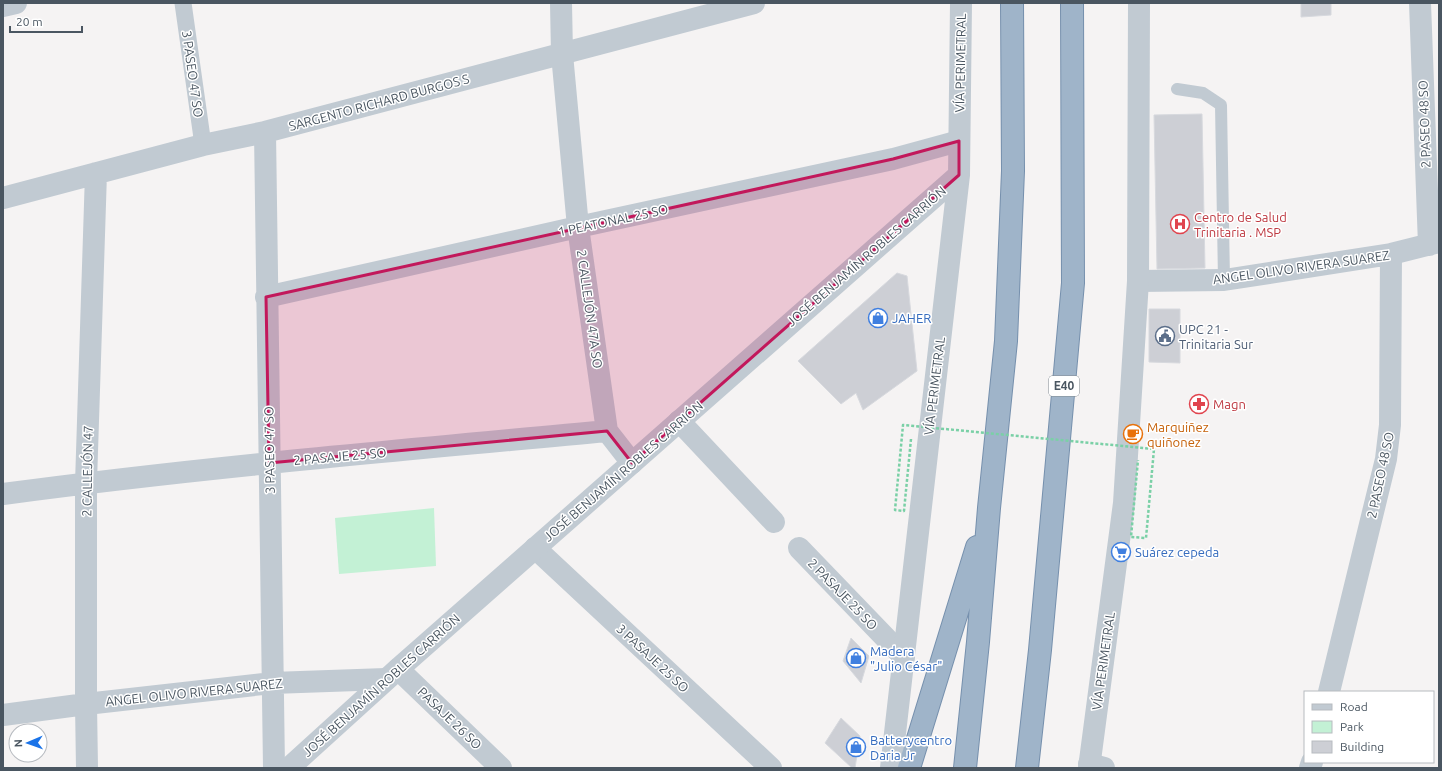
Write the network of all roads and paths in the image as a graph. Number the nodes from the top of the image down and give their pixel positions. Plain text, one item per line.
1 (16, 3) edge
2 (183, 3) edge
3 (561, 3) edge
4 (754, 3) edge
5 (961, 3) edge
6 (1012, 3) edge
7 (1072, 3) edge
8 (1140, 3) edge
9 (1420, 3) edge
10 (3, 6) edge
11 (562, 54) junction
12 (1176, 89) dead end
13 (265, 132) junction
14 (959, 142) junction
15 (202, 145) junction
16 (96, 173) junction
17 (959, 174) junction
18 (3, 198) edge
19 (578, 227) junction
20 (1434, 244) edge
21 (1391, 254) junction
22 (1224, 280) junction
23 (1138, 282) junction
24 (266, 297) junction
25 (679, 422) junction
26 (607, 431) junction
27 (911, 439) dead end
28 (1138, 460) dead end
29 (269, 463) junction
30 (632, 463) junction
31 (86, 483) junction
32 (3, 494) edge
33 (990, 508) junction
34 (774, 522) dead end
35 (535, 548) junction
36 (799, 548) dead end
37 (904, 657) junction
38 (392, 674) junction
39 (272, 683) junction
40 (1329, 691) edge
41 (86, 704) junction
42 (3, 715) edge
43 (1094, 767) edge
44 (87, 768) edge
45 (274, 768) edge
46 (289, 768) edge
47 (501, 768) edge
48 (771, 768) edge
49 (891, 768) edge
50 (909, 768) edge
51 (965, 768) edge
52 (1027, 768) edge

1 - 10 street
2 - 15 street, 3 PASEO 47 SO
3 - 11 street, 2 CALLEJÓN 47A SO
4 - 11 street, SARGENTO RICHARD BURGOS S
5 - 14 street, VÍA PERIMETRAL
6 - 33 highway
7 - 52 highway, E40
8 - 23 street, VÍA PERIMETRAL
9 - 20 street, 2 PASEO 48 SO
11 - 13 street, SARGENTO RICHARD BURGOS S
11 - 19 street, 2 CALLEJÓN 47A SO
12 - 22 lane
13 - 15 street, SARGENTO RICHARD BURGOS S
13 - 24 street, 3 PASEO 47 SO
14 - 17 street, VÍA PERIMETRAL
14 - 19 street, 1 PEATONAL 25 SO
15 - 16 street, SARGENTO RICHARD BURGOS S
16 - 18 street, SARGENTO RICHARD BURGOS S
16 - 31 street, 2 CALLEJÓN 47
17 - 25 street, JOSÉ BENJAMÍN ROBLES CARRIÓN
17 - 37 street, VÍA PERIMETRAL
19 - 24 street, 1 PEATONAL 25 SO
19 - 26 street, 2 CALLEJÓN 47A SO
20 - 21 street, ANGEL OLIVO RIVERA SUAREZ
21 - 22 street, ANGEL OLIVO RIVERA SUAREZ
21 - 40 street, 2 PASEO 48 SO
22 - 23 street, ANGEL OLIVO RIVERA SUAREZ
23 - 43 street, VÍA PERIMETRAL
24 - 29 street, 3 PASEO 47 SO
25 - 30 street, JOSÉ BENJAMÍN ROBLES CARRIÓN
25 - 34 street
26 - 29 street, 2 PASAJE 25 SO
26 - 30 street, 2 CALLEJÓN 47A SO
27 - 28 path, bridge
29 - 31 street, 2 PASAJE 25 SO
29 - 39 street, 3 PASEO 47 SO
30 - 35 street, JOSÉ BENJAMÍN ROBLES CARRIÓN
31 - 32 street, 2 PASAJE 25 SO
31 - 41 street, 2 CALLEJÓN 47
33 - 50 highway
33 - 51 highway
35 - 38 street, JOSÉ BENJAMÍN ROBLES CARRIÓN
35 - 48 street, 3 PASAJE 25 SO
36 - 37 street, 2 PASAJE 25 SO
37 - 49 street, VÍA PERIMETRAL
38 - 39 street, ANGEL OLIVO RIVERA SUAREZ
38 - 46 street, JOSÉ BENJAMÍN ROBLES CARRIÓN
38 - 47 street, PASAJE 26 SO
39 - 41 street, ANGEL OLIVO RIVERA SUAREZ
39 - 45 street, 3 PASEO 47 SO
41 - 42 street, ANGEL OLIVO RIVERA SUAREZ
41 - 44 street, 2 CALLEJÓN 47

